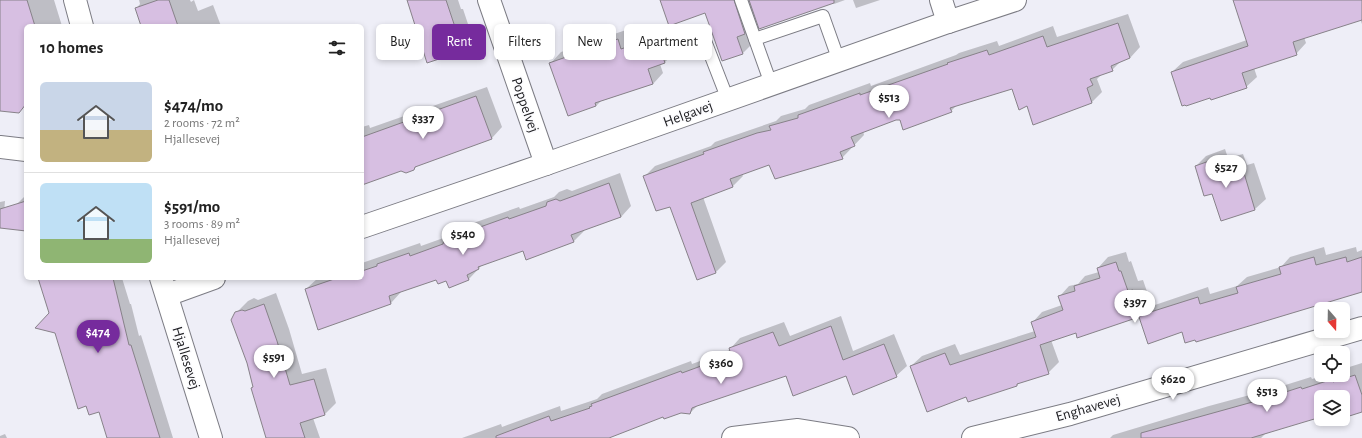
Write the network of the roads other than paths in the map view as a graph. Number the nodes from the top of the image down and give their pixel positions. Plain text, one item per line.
1 (74, 0) edge
2 (489, 0) edge
3 (742, 0) edge
4 (941, 0) edge
5 (1015, 0) edge
6 (948, 22) junction
7 (81, 24) edge
8 (755, 39) junction
9 (712, 59) edge
10 (839, 61) junction
11 (771, 84) junction
12 (728, 100) junction
13 (0, 147) edge
14 (24, 150) edge
15 (546, 164) junction
16 (364, 227) edge
17 (202, 280) edge
18 (164, 286) edge
19 (1362, 328) edge
20 (211, 438) edge
21 (733, 438) edge
22 (848, 438) edge
23 (974, 438) edge

1 - 7 street
2 - 15 street, Poppelvej
3 - 8 lane
4 - 6 street
5 - 6 street, Helgavej
6 - 10 street, Helgavej
8 - 10 lane
8 - 11 lane
9 - 12 lane
10 - 11 street, Helgavej
11 - 12 street, Helgavej
12 - 15 street, Helgavej
13 - 14 street
15 - 16 street, Helgavej
17 - 18 street
18 - 20 street, Hjallesevej
19 - 23 street, Enghavevej
21 - 22 street

